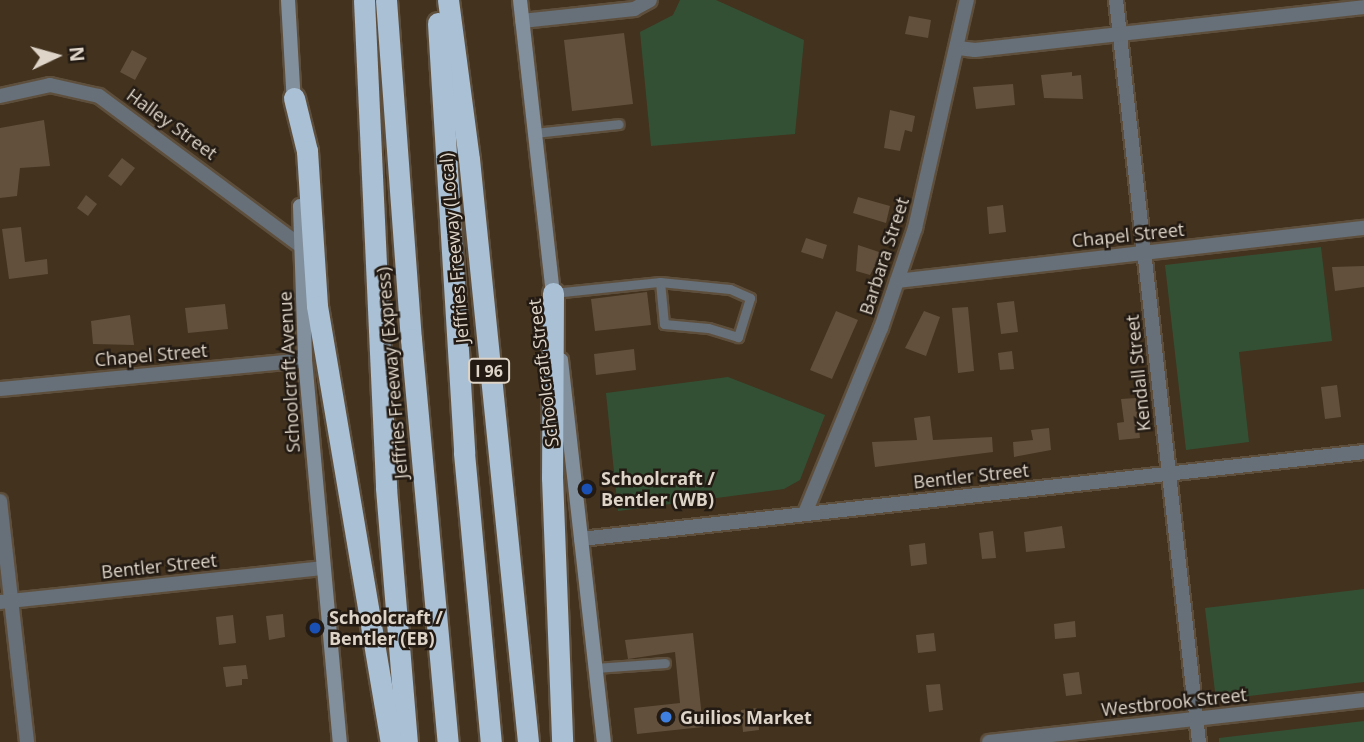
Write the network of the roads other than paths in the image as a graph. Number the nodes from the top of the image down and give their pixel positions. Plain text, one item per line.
1 (288, 0) edge
2 (364, 0) edge
3 (386, 0) edge
4 (437, 0) edge
5 (448, 0) edge
6 (520, 0) edge
7 (650, 0) edge
8 (967, 0) edge
9 (1116, 0) edge
10 (627, 5) edge
11 (1364, 7) edge
12 (522, 21) junction
13 (1119, 34) junction
14 (958, 48) junction
15 (0, 96) edge
16 (294, 98) junction
17 (619, 124) dead end
18 (534, 133) junction
19 (1364, 228) edge
20 (303, 247) junction
21 (1144, 253) junction
22 (897, 281) junction
23 (660, 282) junction
24 (553, 293) junction
25 (305, 360) junction
26 (0, 389) edge
27 (1364, 452) edge
28 (1168, 473) junction
29 (0, 501) edge
30 (805, 513) junction
31 (581, 539) junction
32 (322, 568) junction
33 (5, 601) edge
34 (665, 663) dead end
35 (596, 668) junction
36 (1364, 700) edge
37 (1197, 720) junction
38 (27, 742) edge
39 (340, 742) edge
40 (391, 742) edge
41 (407, 742) edge
42 (448, 742) edge
43 (491, 742) edge
44 (528, 742) edge
45 (562, 742) edge
46 (604, 742) edge
47 (989, 742) edge
48 (1199, 742) edge

1 - 16 main road, Schoolcraft Avenue
2 - 41 highway
3 - 42 highway, Jeffries Freeway (Express)
4 - 43 highway, I 96
5 - 44 highway, Jeffries Freeway (Local) / I 96
6 - 12 main road, Schoolcraft Street
7 - 10 street
8 - 14 street, Barbara Street
9 - 13 street, Kendall Street
10 - 12 street
11 - 13 street
12 - 18 main road, Schoolcraft Street
13 - 14 street
13 - 21 street, Kendall Street
14 - 22 street, Barbara Street
15 - 20 street, Halley Street
16 - 20 main road, Schoolcraft Avenue
16 - 40 highway
17 - 18 lane
18 - 24 main road, Schoolcraft Street
19 - 21 street, Chapel Street
20 - 25 main road, Schoolcraft Avenue
21 - 22 street, Chapel Street
21 - 28 street, Kendall Street
22 - 30 street, Barbara Street
23 - 23 lane
23 - 24 lane
24 - 31 main road, Schoolcraft Street
24 - 45 highway
25 - 26 street, Chapel Street
25 - 32 main road, Schoolcraft Avenue
27 - 28 street, Bentler Street
28 - 30 street, Bentler Street
28 - 37 street, Kendall Street
29 - 33 street
30 - 31 street, Bentler Street
31 - 35 main road, Schoolcraft Street
32 - 33 street, Bentler Street
32 - 39 main road, Schoolcraft Avenue
33 - 38 street
34 - 35 lane
35 - 46 main road, Schoolcraft Street
36 - 37 street, Westbrook Street
37 - 47 street, Westbrook Street
37 - 48 street, Kendall Street

